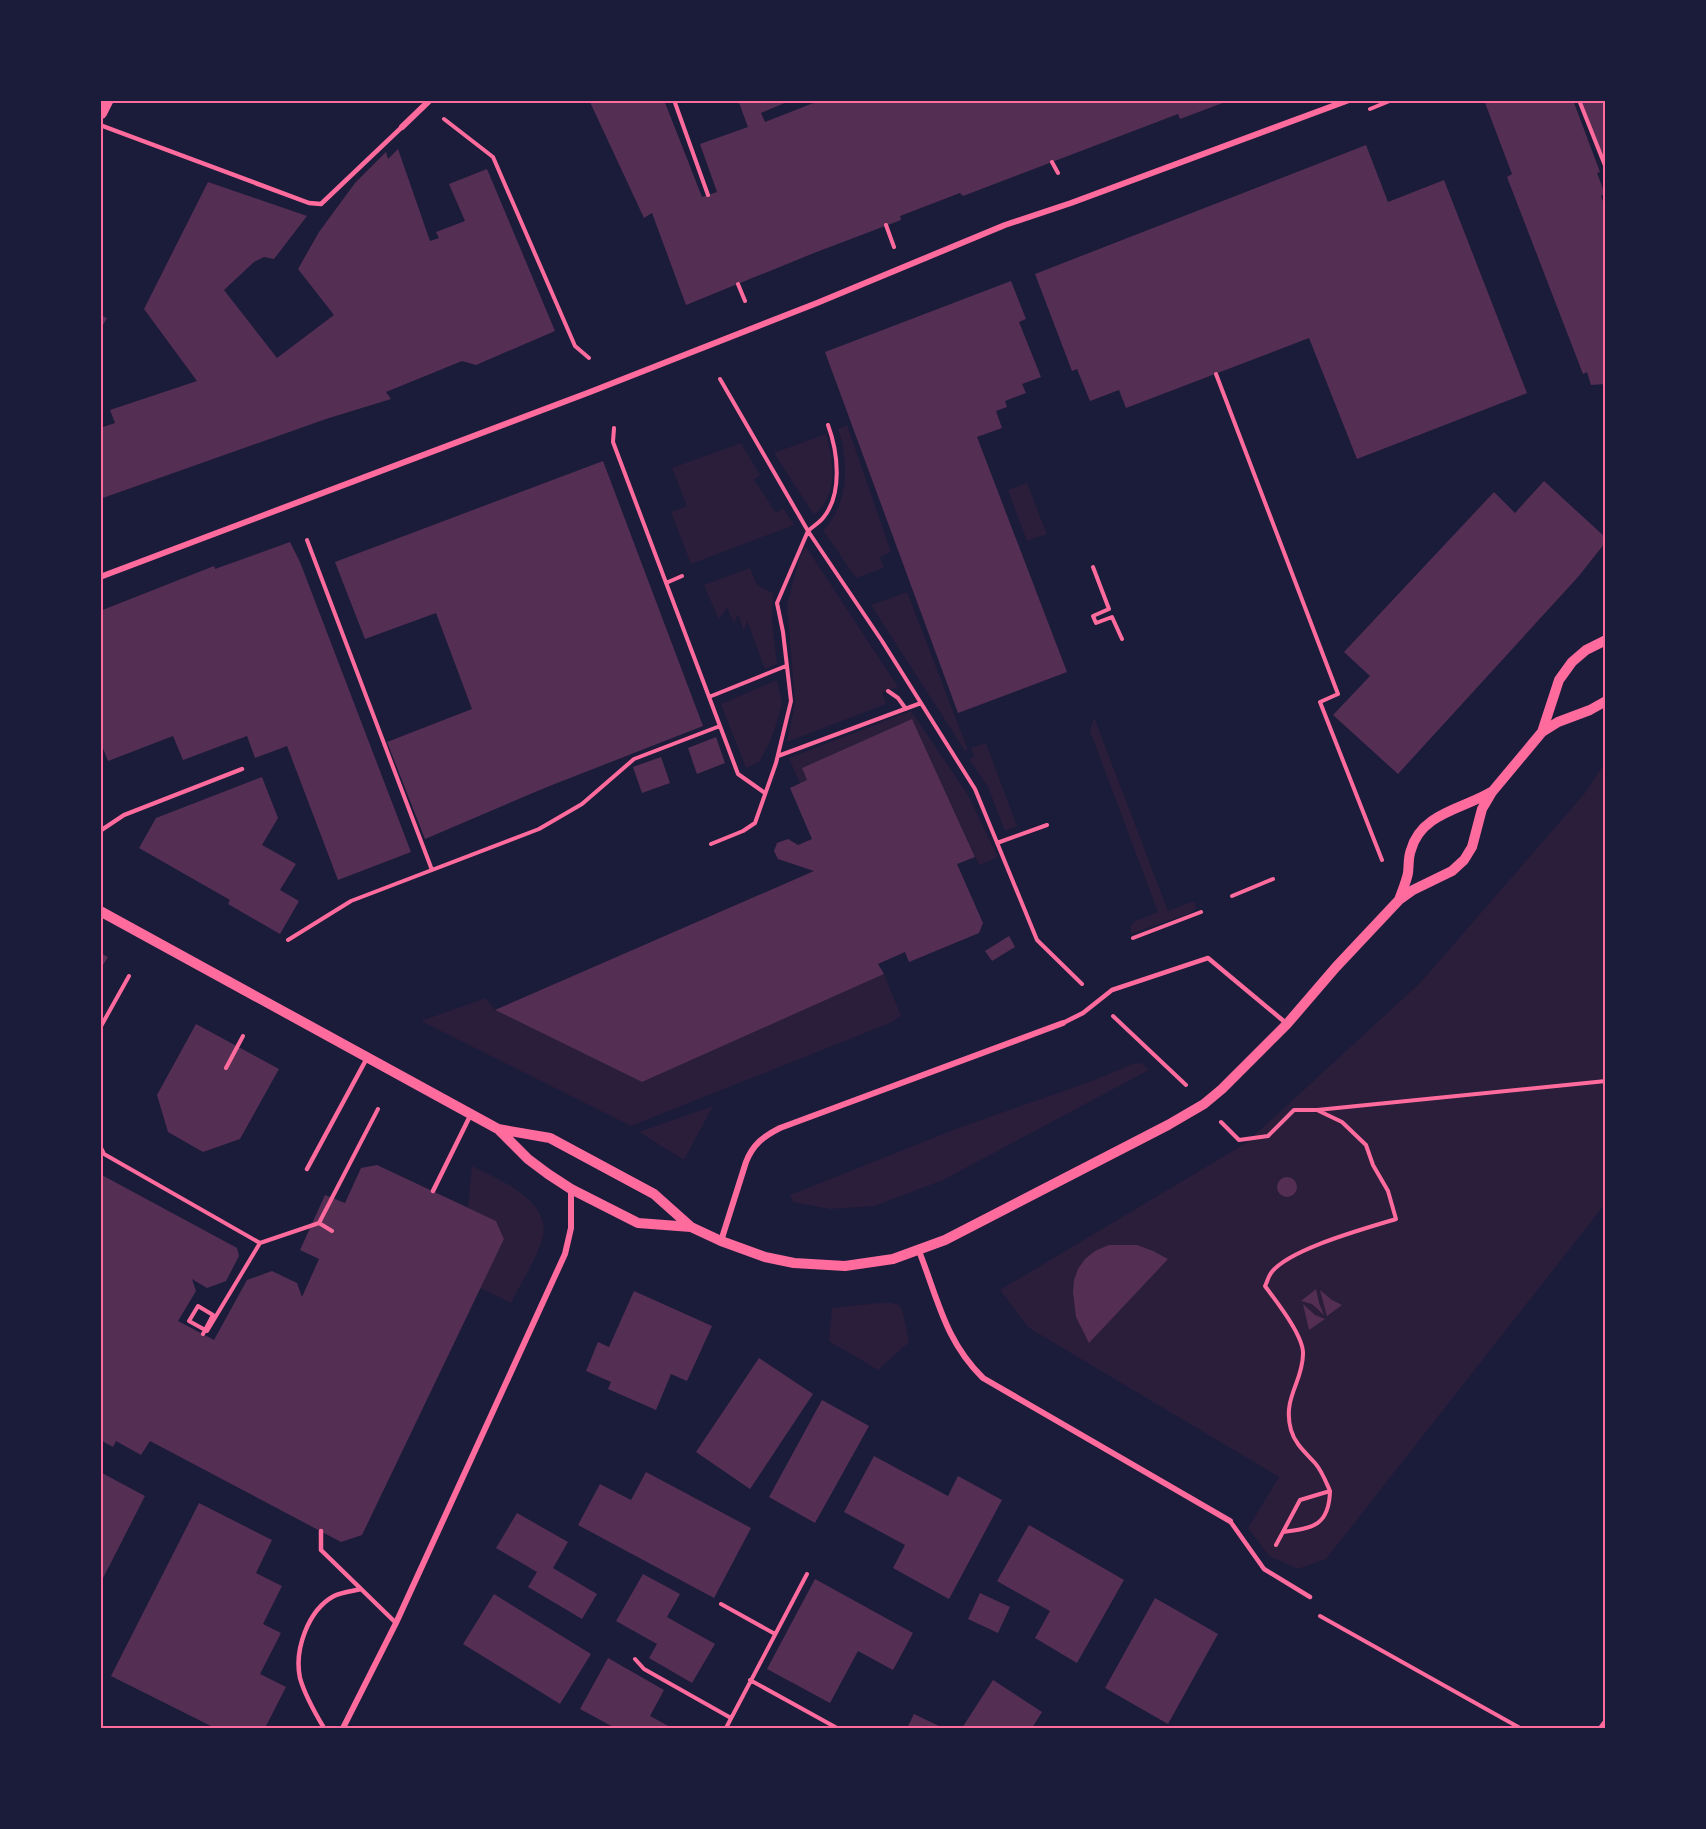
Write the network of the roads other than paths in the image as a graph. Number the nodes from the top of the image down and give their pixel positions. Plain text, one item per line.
1 (106, 100) edge
2 (430, 100) edge
3 (1349, 100) edge
4 (100, 112) edge
5 (100, 125) edge
6 (402, 127) joint
7 (100, 578) edge
8 (1605, 640) edge
9 (1605, 701) edge
10 (1542, 732) junction
11 (242, 769) dead end
12 (1492, 792) junction
13 (100, 831) edge
14 (1399, 900) junction
15 (100, 911) edge
16 (1064, 1023) joint
17 (1287, 1024) junction
18 (368, 1058) junction
19 (471, 1114) junction
20 (498, 1129) junction
21 (307, 1169) dead end
22 (571, 1189) junction
23 (433, 1191) dead end
24 (691, 1227) junction
25 (721, 1241) junction
26 (919, 1251) junction
27 (1230, 1521) joint
28 (321, 1532) dead end
29 (361, 1589) junction
30 (1311, 1597) dead end
31 (396, 1623) junction
32 (324, 1728) edge
33 (344, 1728) edge

1 - 4 main road
2 - 6 street
3 - 7 street
5 - 6 lane
8 - 10 street
9 - 10 street
10 - 12 street
11 - 13 lane
12 - 14 street
12 - 14 street
14 - 17 street
15 - 18 street
16 - 17 lane
16 - 25 street
17 - 26 street
18 - 19 street
18 - 21 lane
19 - 20 street
19 - 23 lane
20 - 22 street
20 - 24 street
22 - 24 street
22 - 31 street
24 - 25 street
25 - 26 street
26 - 27 street
27 - 30 lane
28 - 29 lane
29 - 31 lane
29 - 32 lane
31 - 33 street

